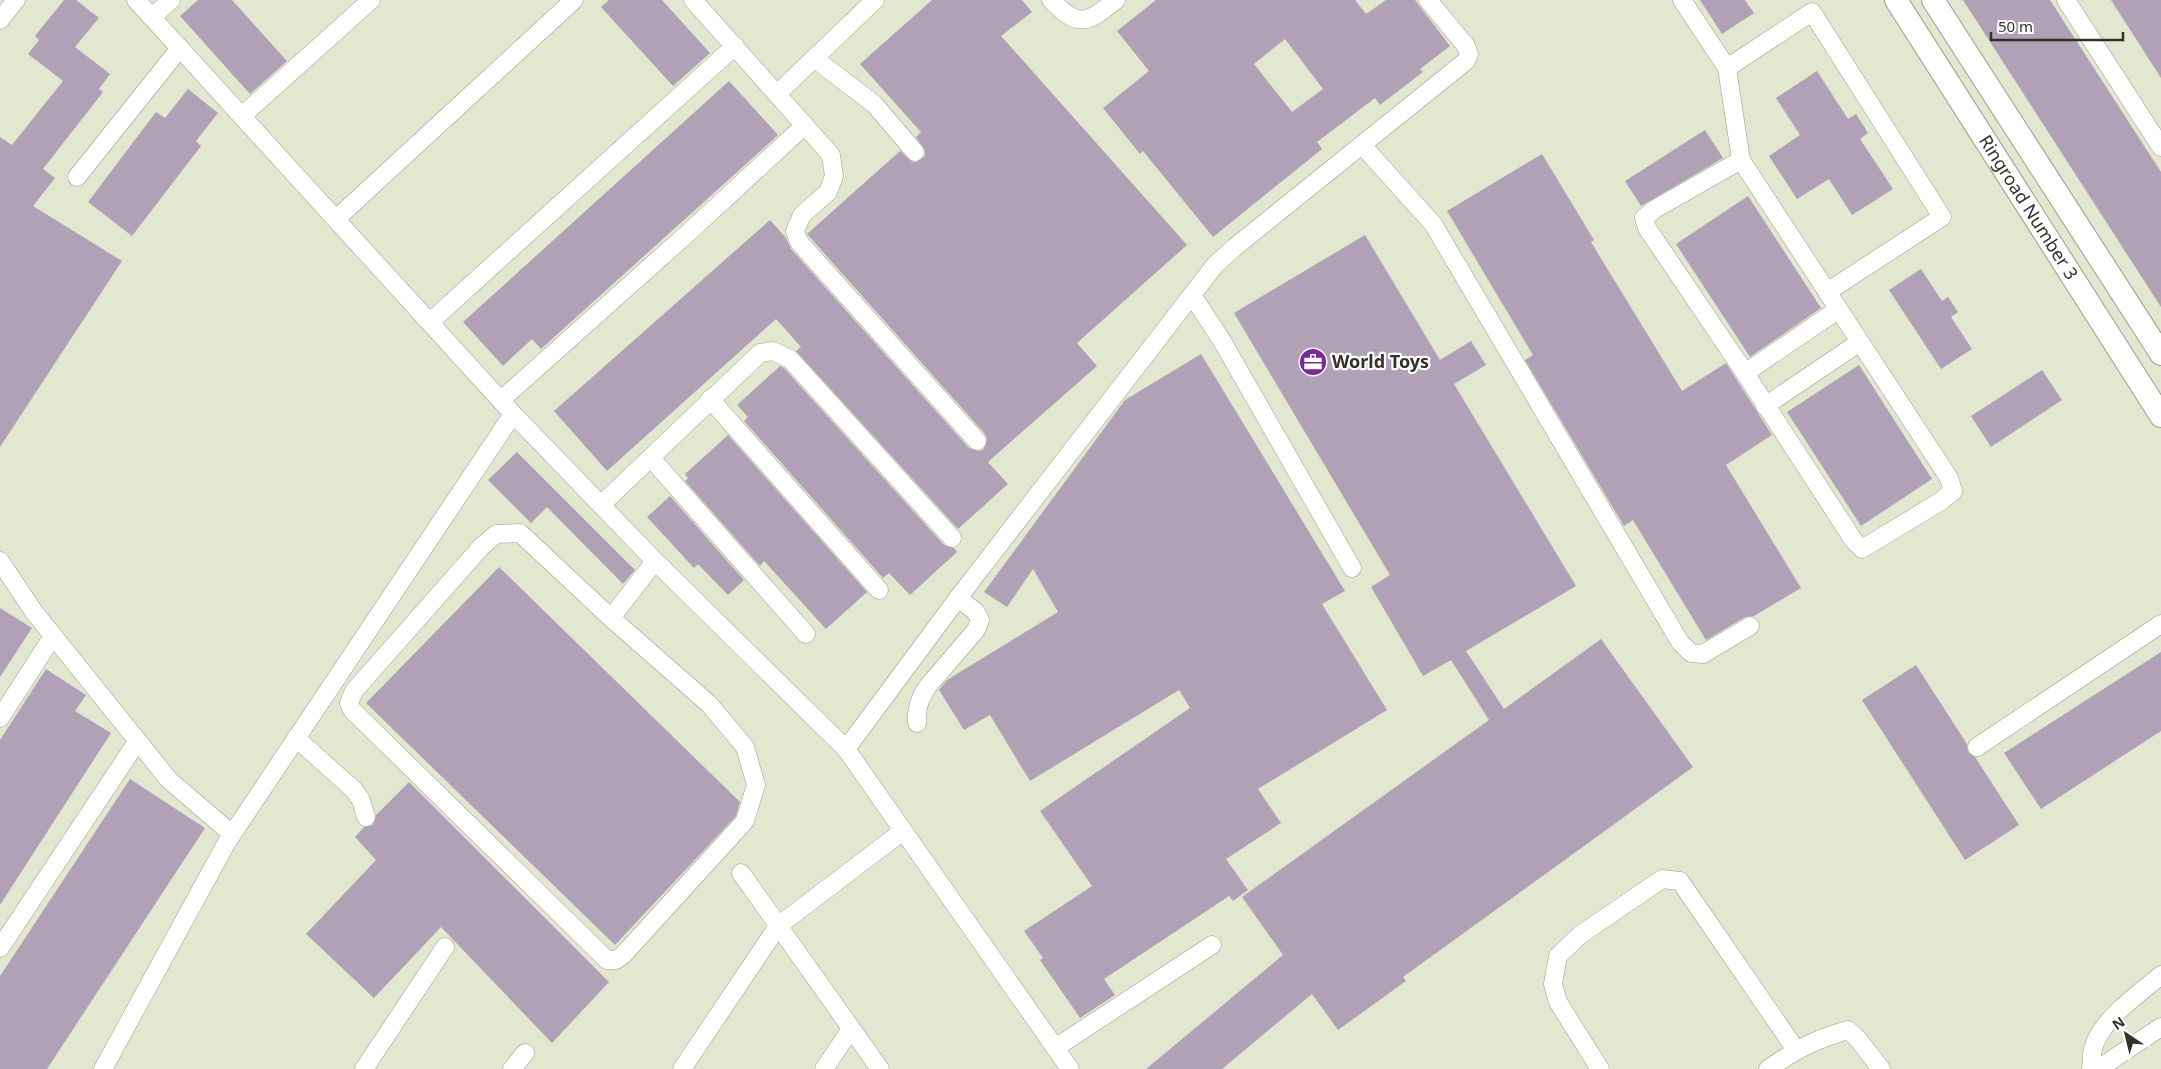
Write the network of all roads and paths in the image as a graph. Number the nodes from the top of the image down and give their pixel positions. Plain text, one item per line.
1 (16, 0) edge
2 (136, 0) edge
3 (171, 0) edge
4 (371, 0) edge
5 (574, 0) edge
6 (693, 0) edge
7 (875, 0) edge
8 (1051, 0) edge
9 (1116, 0) edge
10 (1428, 0) edge
11 (1682, 0) edge
12 (1896, 0) edge
13 (1933, 0) edge
14 (2066, 0) edge
15 (152, 17) junction
16 (0, 20) edge
17 (735, 46) junction
18 (180, 48) junction
19 (815, 58) junction
20 (1728, 68) junction
21 (778, 93) junction
22 (242, 116) junction
23 (805, 125) junction
24 (1362, 145) junction
25 (2161, 147) edge
26 (915, 152) dead end
27 (1741, 160) junction
28 (77, 177) dead end
29 (336, 219) junction
30 (1827, 292) junction
31 (1192, 295) junction
32 (1839, 309) junction
33 (430, 322) junction
34 (1860, 342) junction
35 (2161, 354) edge
36 (1745, 372) junction
37 (710, 399) junction
38 (501, 400) junction
39 (1765, 406) junction
40 (513, 414) junction
41 (2161, 416) edge
42 (977, 441) dead end
43 (650, 458) junction
44 (602, 504) junction
45 (952, 538) dead end
46 (0, 561) edge
47 (655, 561) junction
48 (1352, 568) dead end
49 (879, 590) dead end
50 (958, 598) junction
51 (612, 618) junction
52 (2161, 624) edge
53 (1750, 626) dead end
54 (806, 634) dead end
55 (53, 636) junction
56 (0, 718) edge
57 (916, 723) dead end
58 (296, 738) junction
59 (137, 742) junction
60 (1977, 746) dead end
61 (846, 749) junction
62 (366, 817) dead end
63 (903, 831) junction
64 (232, 834) junction
65 (741, 873) dead end
66 (778, 926) junction
67 (1212, 945) dead end
68 (446, 947) dead end
69 (0, 948) edge
70 (2161, 975) edge
71 (2161, 1027) edge
72 (851, 1029) junction
73 (1055, 1048) junction
74 (1796, 1050) junction
75 (525, 1053) dead end
76 (104, 1069) edge
77 (364, 1069) edge
78 (512, 1069) edge
79 (682, 1069) edge
80 (824, 1069) edge
81 (880, 1069) edge
82 (1070, 1069) edge
83 (1600, 1069) edge
84 (1768, 1069) edge
85 (1881, 1069) edge
86 (2091, 1069) edge
87 (2098, 1069) edge

1 - 16 street
2 - 15 street
3 - 15 street
4 - 22 street
5 - 29 street
6 - 17 street
7 - 19 street
8 - 9 street
10 - 24 street
11 - 20 street
12 - 41 main road, Ringroad Number 3
13 - 35 main road, Ringroad Number 3
14 - 25 street
15 - 18 street
17 - 21 street
17 - 33 street
18 - 22 street
18 - 28 street
19 - 21 street
19 - 26 street
20 - 27 street
20 - 30 street
21 - 23 street
22 - 29 street
23 - 38 street
23 - 42 street
24 - 31 street
24 - 53 street
27 - 30 street
27 - 36 street
29 - 33 street
30 - 32 street
31 - 48 street
31 - 50 street
32 - 34 street
32 - 36 street
33 - 38 street
34 - 39 street
34 - 39 street
36 - 39 street
37 - 43 street
37 - 45 street
37 - 49 street
38 - 40 street
40 - 44 street
40 - 58 street
43 - 44 street
43 - 54 street
44 - 47 street
46 - 55 street
47 - 51 street
47 - 61 street
50 - 57 street
50 - 61 street
51 - 51 street
52 - 60 street
55 - 56 street
55 - 59 street
58 - 62 street
58 - 64 street
59 - 64 street
59 - 69 street
61 - 63 street
63 - 66 street
63 - 73 street
64 - 76 street
65 - 66 street
66 - 72 street
66 - 79 street
67 - 73 street
68 - 77 street
70 - 86 street
71 - 87 street
72 - 80 street
72 - 81 street
73 - 82 street
74 - 83 street
74 - 84 street
74 - 85 street
75 - 78 street

